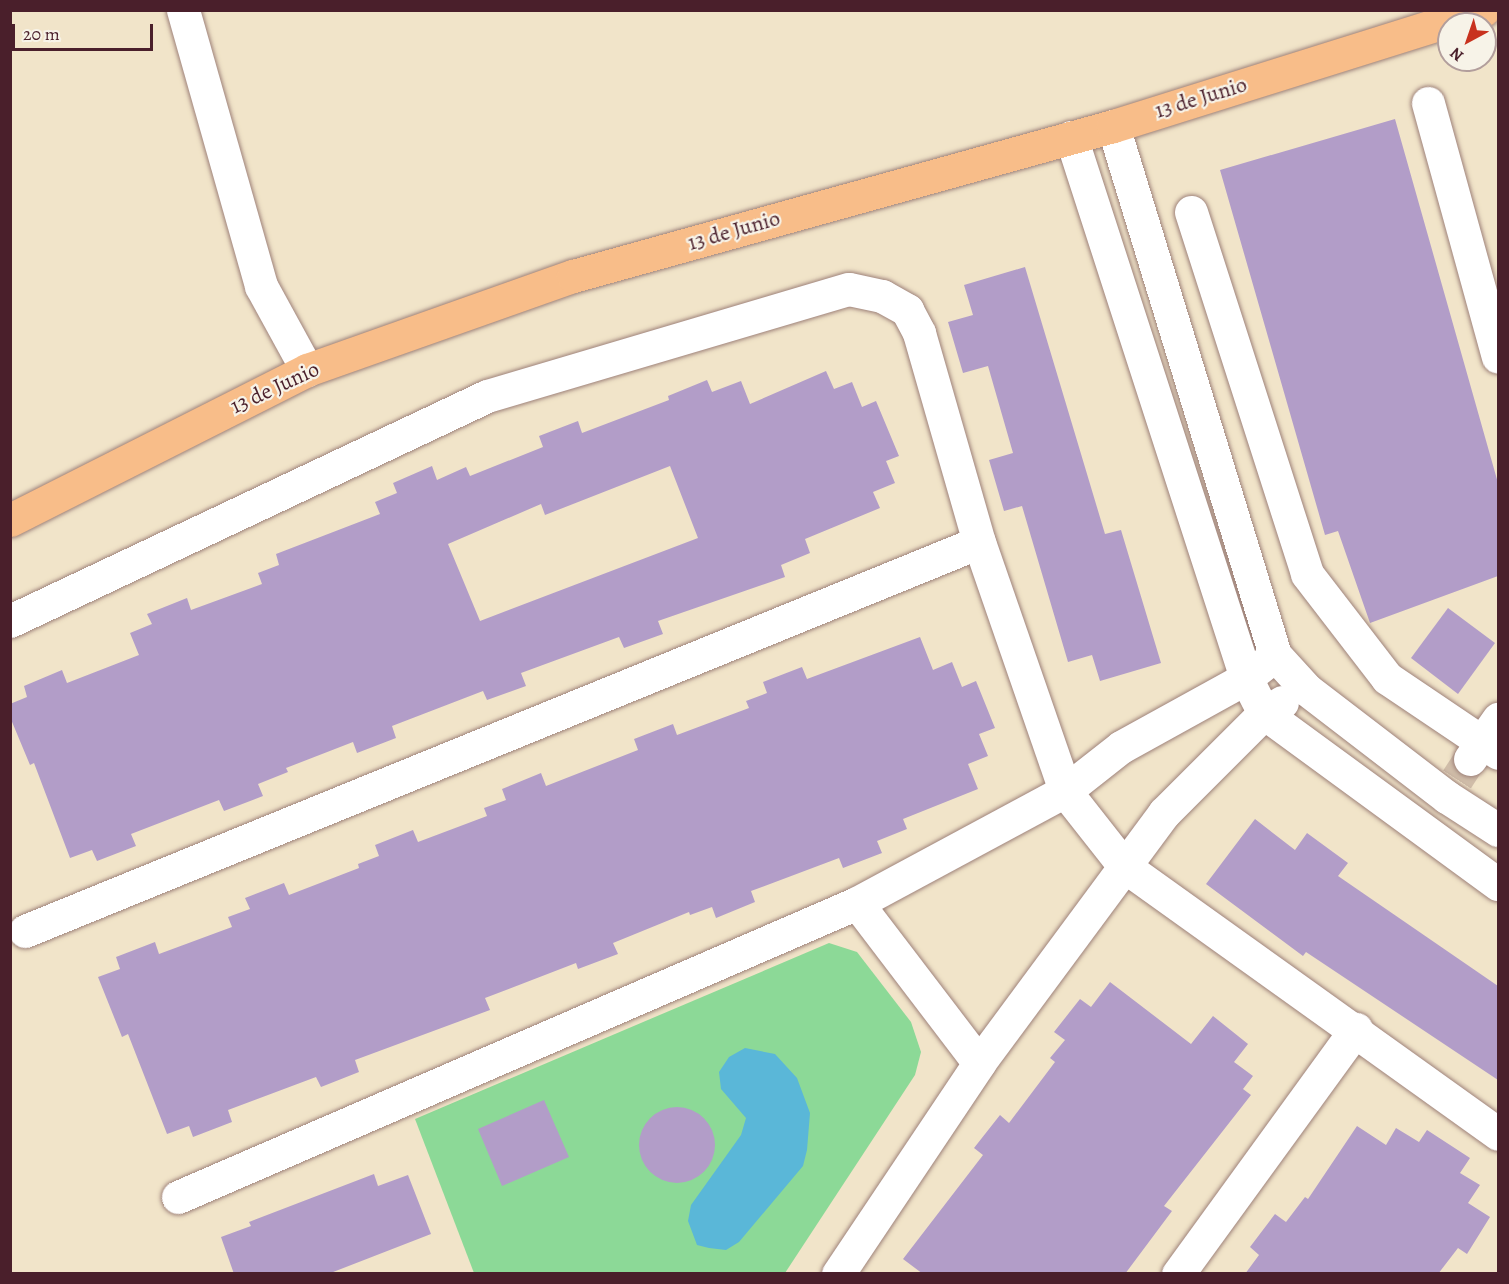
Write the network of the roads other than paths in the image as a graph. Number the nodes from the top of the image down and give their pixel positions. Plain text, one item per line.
1 (183, 10) edge
2 (1483, 10) edge
3 (1428, 103) dead end
4 (1113, 126) junction
5 (1071, 137) junction
6 (1191, 212) dead end
7 (1498, 357) edge
8 (307, 370) junction
9 (10, 520) edge
10 (979, 542) junction
11 (10, 621) edge
12 (1275, 655) junction
13 (1246, 678) junction
14 (1306, 689) junction
15 (1264, 713) junction
16 (1476, 758) edge
17 (1065, 791) junction
18 (1498, 830) edge
19 (1124, 866) junction
20 (1498, 884) edge
21 (857, 903) junction
22 (25, 931) dead end
23 (1356, 1029) junction
24 (979, 1063) junction
25 (1498, 1134) edge
26 (178, 1197) dead end
27 (838, 1274) edge
28 (1178, 1274) edge

1 - 8 street
2 - 4 main road, 13 de Junio
3 - 7 street
4 - 5 main road, 13 de Junio
4 - 12 street
5 - 8 main road, 13 de Junio
5 - 13 street
6 - 16 street
8 - 9 main road, 13 de Junio
10 - 11 street
10 - 17 street
10 - 22 street
12 - 13 street
12 - 14 street
13 - 15 street
13 - 17 street
14 - 15 street
14 - 16 street
15 - 19 street
15 - 20 street
16 - 18 street
17 - 19 street
17 - 21 street
19 - 23 street
19 - 24 street
21 - 24 street
21 - 26 street
23 - 25 street
23 - 28 street
24 - 27 street

